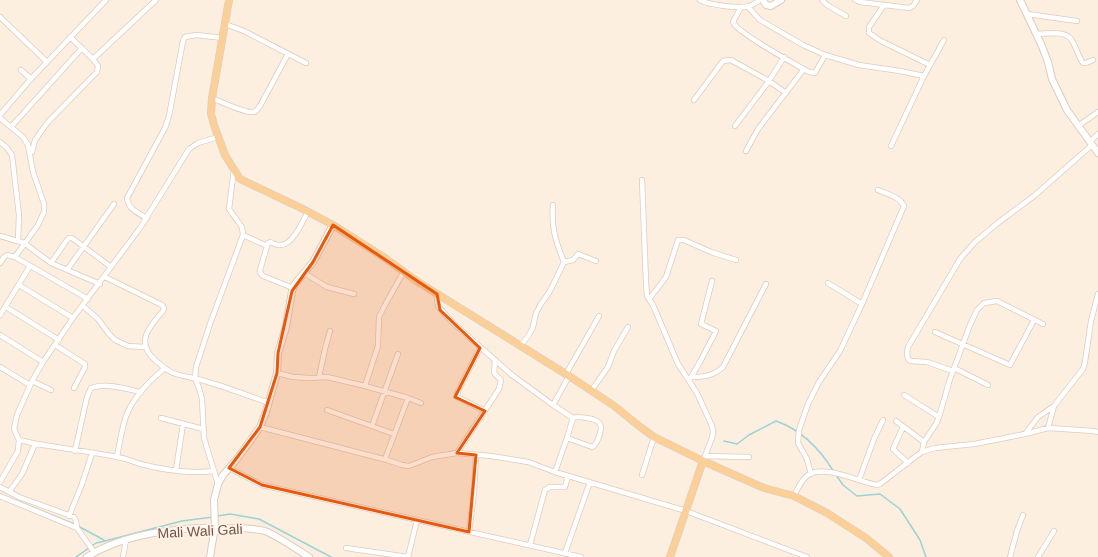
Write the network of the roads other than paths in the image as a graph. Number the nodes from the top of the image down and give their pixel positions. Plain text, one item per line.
1 (106, 0) edge
2 (156, 0) edge
3 (229, 0) edge
4 (700, 0) edge
5 (762, 0) edge
6 (781, 0) edge
7 (822, 0) edge
8 (855, 0) edge
9 (917, 0) edge
10 (1020, 0) edge
11 (884, 5) junction
12 (741, 7) junction
13 (748, 7) junction
14 (1027, 14) junction
15 (0, 16) edge
16 (846, 16) dead end
17 (1077, 21) dead end
18 (225, 24) junction
19 (1037, 34) junction
20 (70, 37) junction
21 (224, 38) junction
22 (944, 40) dead end
23 (82, 48) junction
24 (288, 54) junction
25 (825, 55) junction
26 (784, 57) junction
27 (93, 59) junction
28 (1093, 60) dead end
29 (48, 62) junction
30 (306, 64) dead end
31 (930, 64) junction
32 (804, 69) junction
33 (21, 70) dead end
34 (924, 76) junction
35 (31, 79) junction
36 (769, 82) junction
37 (786, 93) junction
38 (212, 98) junction
39 (694, 100) dead end
40 (1098, 112) edge
41 (0, 116) edge
42 (734, 126) dead end
43 (1078, 126) junction
44 (11, 127) junction
45 (1098, 134) edge
46 (218, 137) junction
47 (0, 142) edge
48 (1091, 143) junction
49 (891, 146) dead end
50 (746, 151) dead end
51 (1098, 153) edge
52 (31, 156) junction
53 (234, 169) junction
54 (642, 180) dead end
55 (878, 190) dead end
56 (114, 204) dead end
57 (553, 205) dead end
58 (308, 211) junction
59 (147, 218) junction
60 (333, 225) junction
61 (243, 235) junction
62 (0, 236) edge
63 (18, 241) junction
64 (24, 243) junction
65 (267, 246) junction
66 (84, 247) junction
67 (14, 257) junction
68 (736, 260) dead end
69 (596, 261) dead end
70 (564, 262) junction
71 (51, 263) junction
72 (0, 264) edge
73 (30, 266) junction
74 (111, 267) junction
75 (67, 270) junction
76 (404, 271) junction
77 (304, 273) junction
78 (105, 277) junction
79 (712, 281) dead end
80 (828, 283) dead end
81 (100, 284) junction
82 (766, 284) dead end
83 (19, 285) junction
84 (293, 288) junction
85 (354, 294) dead end
86 (437, 294) junction
87 (1098, 294) edge
88 (650, 298) junction
89 (88, 299) junction
90 (862, 304) junction
91 (82, 306) junction
92 (6, 307) junction
93 (0, 315) edge
94 (599, 316) dead end
95 (73, 318) junction
96 (1034, 320) junction
97 (1043, 324) dead end
98 (628, 327) dead end
99 (330, 332) dead end
100 (935, 332) dead end
101 (0, 335) edge
102 (59, 340) junction
103 (962, 344) junction
104 (55, 345) junction
105 (521, 345) junction
106 (145, 347) junction
107 (480, 348) junction
108 (398, 354) dead end
109 (495, 361) junction
110 (43, 362) junction
111 (0, 367) edge
112 (165, 368) junction
113 (953, 369) junction
114 (277, 373) junction
115 (568, 375) junction
116 (319, 376) junction
117 (195, 378) junction
118 (690, 379) junction
119 (31, 383) junction
120 (988, 385) dead end
121 (365, 386) junction
122 (74, 388) dead end
123 (51, 390) dead end
124 (385, 391) junction
125 (591, 391) junction
126 (140, 392) junction
127 (904, 395) dead end
128 (408, 398) junction
129 (421, 402) dead end
130 (269, 403) junction
131 (553, 405) junction
132 (1054, 406) junction
133 (327, 410) dead end
134 (485, 411) junction
135 (939, 417) junction
136 (161, 418) dead end
137 (572, 418) junction
138 (883, 420) dead end
139 (896, 421) dead end
140 (183, 424) junction
141 (372, 426) junction
142 (260, 427) junction
143 (903, 427) junction
144 (1048, 428) junction
145 (203, 429) junction
146 (1098, 432) edge
147 (394, 434) junction
148 (1025, 434) junction
149 (654, 437) junction
150 (567, 438) junction
151 (19, 440) junction
152 (924, 442) junction
153 (35, 444) junction
154 (75, 451) junction
155 (922, 452) junction
156 (92, 453) junction
157 (458, 453) junction
158 (476, 455) junction
159 (117, 457) junction
160 (749, 457) dead end
161 (704, 458) junction
162 (385, 459) junction
163 (908, 463) junction
164 (229, 468) junction
165 (176, 470) junction
166 (214, 471) junction
167 (555, 472) junction
168 (811, 474) junction
169 (642, 475) dead end
170 (568, 476) junction
171 (859, 480) junction
172 (0, 482) edge
173 (590, 482) junction
174 (218, 484) junction
175 (0, 487) edge
176 (9, 492) junction
177 (0, 496) edge
178 (794, 496) junction
179 (19, 497) junction
180 (18, 504) junction
181 (686, 511) junction
182 (1023, 515) dead end
183 (69, 516) junction
184 (417, 520) junction
185 (76, 525) junction
186 (215, 527) junction
187 (469, 532) junction
188 (1054, 532) dead end
189 (126, 540) junction
190 (530, 545) junction
191 (346, 548) dead end
192 (93, 550) junction
193 (565, 553) junction
194 (87, 557) edge
195 (123, 557) edge
196 (210, 557) edge
197 (309, 557) edge
198 (408, 557) edge
199 (581, 557) edge
200 (670, 557) edge
201 (807, 557) edge
202 (889, 557) edge
203 (1010, 557) edge
204 (1038, 557) edge

1 - 20 street
2 - 27 street
3 - 18 main road
4 - 12 street
5 - 6 street
5 - 13 street
7 - 16 street
8 - 11 street
9 - 11 street
10 - 14 street
11 - 31 street
12 - 13 street
12 - 26 street
13 - 25 street
14 - 17 street
14 - 19 street
15 - 29 street
18 - 21 main road
18 - 24 street
19 - 28 street
19 - 43 street
20 - 23 street
20 - 29 street
21 - 38 main road
21 - 59 street
22 - 31 street
23 - 27 street
23 - 44 street
24 - 30 street
24 - 38 street
25 - 32 street
25 - 34 street
26 - 32 street
26 - 36 street
27 - 52 street
29 - 35 street
31 - 34 street
32 - 37 street
33 - 35 street
34 - 49 street
35 - 41 street
36 - 37 street
36 - 39 street
36 - 42 street
37 - 50 street
38 - 46 main road
40 - 43 street
41 - 44 street
43 - 48 street
44 - 52 street
45 - 48 street
46 - 53 main road
46 - 59 street
47 - 63 street
48 - 51 street
48 - 113 street
52 - 64 street
53 - 58 main road
53 - 61 street
54 - 88 street
55 - 90 street
56 - 66 street
57 - 70 street
58 - 60 main road
58 - 65 street
59 - 74 street
60 - 76 main road
60 - 77 street
61 - 65 street
61 - 117 street
62 - 63 street
63 - 64 street
64 - 67 street
64 - 71 street
65 - 84 street
66 - 71 street
66 - 74 street
66 - 75 street
67 - 72 street
67 - 73 street
68 - 88 street
69 - 70 street
70 - 105 street
71 - 75 street
73 - 83 street
73 - 89 street
74 - 78 street
75 - 81 street
76 - 86 main road
76 - 121 street
77 - 84 street
77 - 85 street
78 - 81 street
78 - 106 street
79 - 118 street
80 - 90 street
81 - 89 street
82 - 118 street
83 - 92 street
83 - 95 street
84 - 114 street
86 - 105 main road
86 - 107 street
87 - 132 street
88 - 118 street
89 - 91 street
90 - 168 street
91 - 95 street
91 - 106 street
92 - 93 street
92 - 102 street
94 - 115 street
95 - 102 street
96 - 97 street
96 - 103 street
96 - 103 street
98 - 125 street
99 - 116 street
100 - 103 street
101 - 110 street
102 - 104 street
103 - 113 street
104 - 110 street
104 - 122 street
105 - 115 main road
106 - 112 street
107 - 109 street
107 - 134 street
108 - 124 street
109 - 131 street
109 - 134 street
110 - 119 street
111 - 119 street
112 - 117 street
112 - 126 street
113 - 120 street
113 - 135 street
114 - 116 street
114 - 130 street
115 - 125 main road
115 - 131 street
116 - 121 street
117 - 130 street
117 - 145 street
118 - 161 street
119 - 123 street
119 - 151 street
121 - 124 street
124 - 128 street
124 - 141 street
125 - 149 main road
126 - 154 street
126 - 159 street
127 - 135 street
128 - 129 street
128 - 147 street
130 - 142 street
131 - 137 street
132 - 144 street
132 - 148 street
133 - 141 street
134 - 157 street
135 - 152 street
136 - 140 street
137 - 150 street
137 - 150 street
138 - 171 street
139 - 143 street
140 - 145 street
140 - 165 street
141 - 147 street
142 - 162 street
142 - 164 street
143 - 152 street
143 - 163 street
144 - 146 street
144 - 148 street
145 - 166 street
147 - 162 street
148 - 155 street
149 - 161 main road
149 - 169 street
150 - 167 street
151 - 153 street
151 - 172 street
152 - 155 street
153 - 154 street
153 - 176 street
154 - 156 street
155 - 163 street
156 - 159 street
156 - 183 street
157 - 158 street
157 - 162 street
158 - 167 street
158 - 187 street
159 - 165 street
160 - 161 street
161 - 178 main road
161 - 181 main road
163 - 171 street
164 - 174 street
164 - 184 street
165 - 166 street
166 - 174 street
167 - 170 street
168 - 171 street
168 - 178 street
170 - 173 street
170 - 190 street
173 - 181 street
173 - 193 street
174 - 186 street
175 - 176 street
176 - 179 street
177 - 180 street
178 - 202 main road
179 - 180 street
179 - 183 street
180 - 185 street
181 - 200 main road
181 - 201 street
182 - 203 street
183 - 185 street
184 - 187 street
184 - 198 street
185 - 192 street
186 - 189 street, Mali Wali Gali
186 - 196 street
186 - 197 street, Mali Wali Gali
187 - 190 street
188 - 204 street
189 - 192 street, Mali Wali Gali
189 - 195 street
190 - 193 street
191 - 198 street
192 - 194 street, Mali Wali Gali
193 - 199 street

